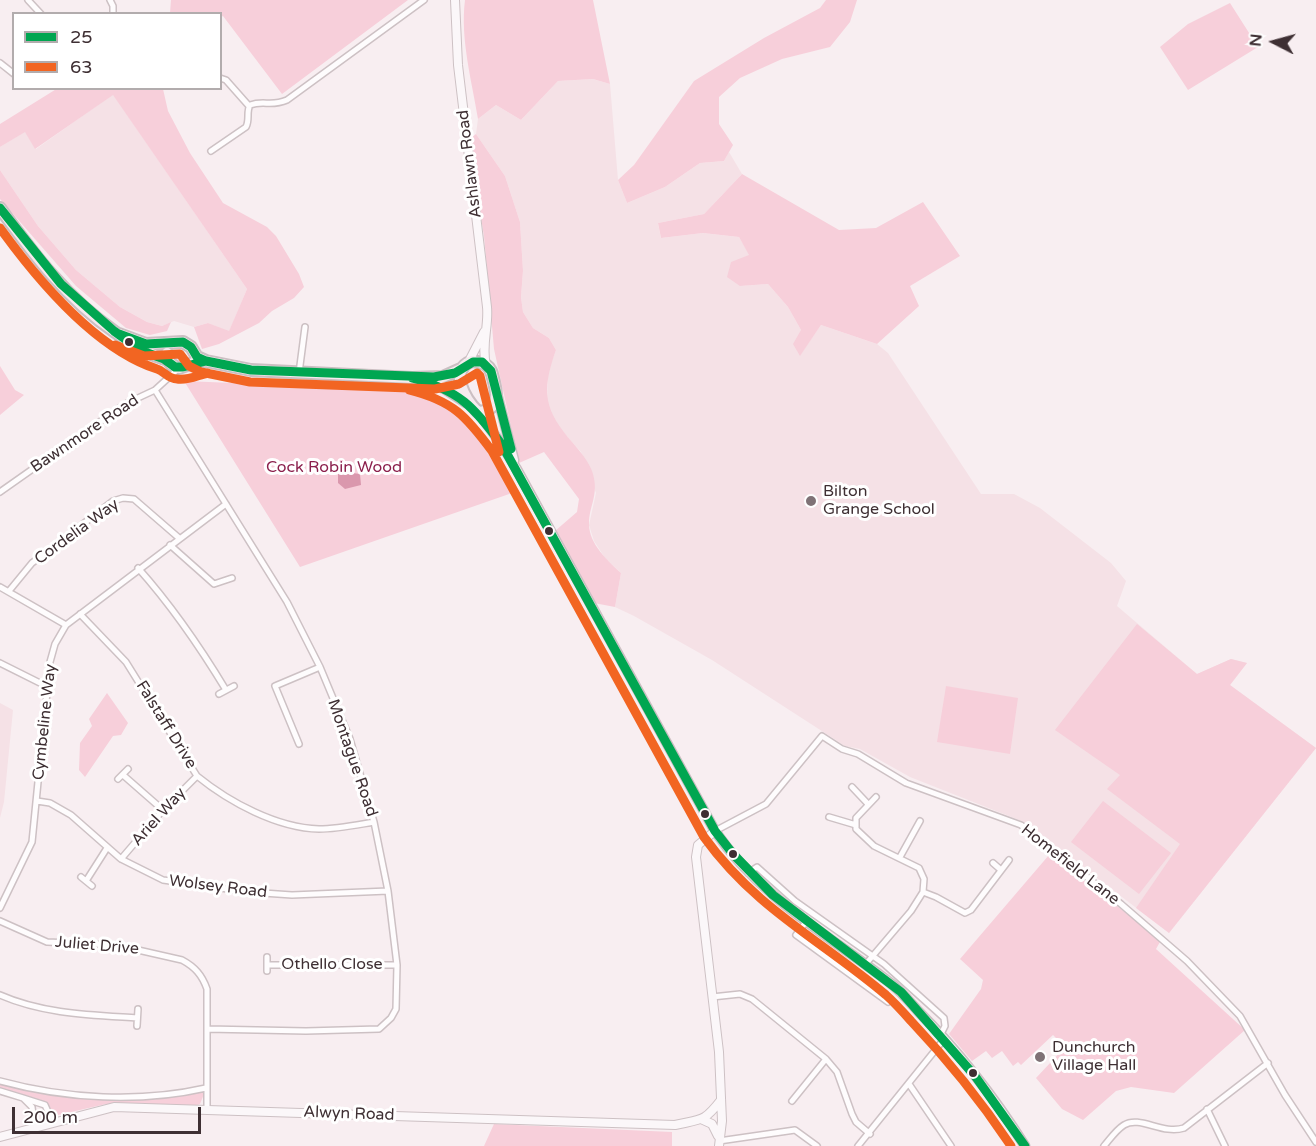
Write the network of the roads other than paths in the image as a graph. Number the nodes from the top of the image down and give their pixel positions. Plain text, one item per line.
1 (28, 0) edge
2 (424, 0) edge
3 (455, 0) edge
4 (39, 12) edge
5 (0, 63) edge
6 (12, 72) edge
7 (222, 79) edge
8 (249, 106) junction
9 (211, 151) dead end
10 (0, 208) edge
11 (305, 327) dead end
12 (487, 327) junction
13 (119, 334) junction
14 (173, 344) junction
15 (193, 352) junction
16 (206, 361) junction
17 (465, 365) junction
18 (486, 365) junction
19 (175, 367) junction
20 (300, 373) junction
21 (412, 378) junction
22 (155, 390) junction
23 (497, 393) junction
24 (474, 408) junction
25 (516, 468) junction
26 (0, 492) edge
27 (226, 504) junction
28 (179, 538) junction
29 (170, 545) junction
30 (138, 568) junction
31 (232, 579) dead end
32 (0, 587) edge
33 (9, 591) junction
34 (80, 614) junction
35 (66, 625) junction
36 (0, 663) edge
37 (320, 667) junction
38 (234, 686) dead end
39 (48, 687) junction
40 (226, 690) junction
41 (219, 694) dead end
42 (299, 744) dead end
43 (128, 769) dead end
44 (197, 776) junction
45 (852, 787) dead end
46 (876, 797) dead end
47 (37, 801) junction
48 (868, 804) junction
49 (163, 810) junction
50 (829, 817) dead end
51 (920, 821) dead end
52 (374, 822) junction
53 (856, 825) junction
54 (715, 831) junction
55 (107, 848) junction
56 (900, 857) junction
57 (121, 859) junction
58 (1009, 860) dead end
59 (993, 863) dead end
60 (1001, 870) junction
61 (748, 873) junction
62 (92, 886) dead end
63 (388, 891) junction
64 (923, 892) junction
65 (0, 908) edge
66 (0, 921) edge
67 (806, 922) junction
68 (872, 956) junction
69 (267, 957) dead end
70 (884, 964) junction
71 (397, 965) junction
72 (865, 965) junction
73 (877, 974) junction
74 (0, 995) edge
75 (712, 997) junction
76 (888, 1002) dead end
77 (138, 1009) dead end
78 (137, 1018) junction
79 (137, 1026) dead end
80 (207, 1029) junction
81 (943, 1036) junction
82 (826, 1059) junction
83 (1268, 1063) junction
84 (0, 1081) edge
85 (909, 1084) junction
86 (206, 1088) junction
87 (0, 1091) edge
88 (23, 1098) junction
89 (721, 1100) junction
90 (792, 1101) dead end
91 (1207, 1109) junction
92 (207, 1110) junction
93 (701, 1119) junction
94 (52, 1123) junction
95 (35, 1127) junction
96 (870, 1134) junction
97 (0, 1137) edge
98 (1316, 1142) edge
99 (719, 1143) edge
100 (817, 1146) edge
101 (858, 1146) edge
102 (951, 1146) edge
103 (1025, 1146) edge
104 (1104, 1146) edge
105 (1225, 1146) edge

1 - 4 street
2 - 8 street
3 - 12 street, Ashlawn Road
5 - 6 street
7 - 8 street
8 - 9 street
10 - 13 highway
11 - 20 street
12 - 17 street, Ashlawn Road
12 - 18 street, Ashlawn Road
13 - 14 highway
13 - 19 highway
14 - 15 highway
14 - 19 highway
15 - 16 highway
15 - 19 highway
16 - 19 highway
16 - 20 highway
17 - 18 highway
17 - 21 highway
17 - 24 highway
18 - 23 highway
19 - 22 street, Bawnmore Road
20 - 21 highway
21 - 24 highway
22 - 26 street, Bawnmore Road
22 - 27 street, Montague Road
23 - 24 highway
23 - 25 main road
24 - 25 main road
25 - 54 main road
27 - 28 street, Cymbeline Way
27 - 37 street, Montague Road
28 - 29 street, Cymbeline Way
28 - 33 street, Cordelia Way
29 - 30 street, Cymbeline Way
29 - 31 street
30 - 34 street, Cymbeline Way
30 - 40 street
32 - 33 street
33 - 35 street
34 - 35 street, Cymbeline Way
34 - 44 street, Falstaff Drive
35 - 39 street, Cymbeline Way
36 - 39 street
37 - 42 street
37 - 52 street, Montague Road
38 - 40 street
39 - 47 street, Cymbeline Way
40 - 41 street
43 - 49 street
44 - 49 street, Ariel Way
44 - 52 street, Falstaff Drive
45 - 48 street
46 - 48 street
47 - 55 street, Wolsey Road
47 - 65 street, Cymbeline Way
48 - 53 street
49 - 57 street, Ariel Way
50 - 53 street
51 - 56 street
52 - 63 street, Montague Road
53 - 56 street
54 - 61 main road
54 - 75 street
54 - 83 street, Homefield Lane
55 - 57 street, Wolsey Road
55 - 62 street
56 - 64 street
57 - 63 street, Wolsey Road
58 - 60 street
59 - 60 street
60 - 64 street
61 - 67 main road
61 - 68 street
63 - 71 street, Montague Road
64 - 68 street
66 - 80 street, Juliet Drive
67 - 72 main road
67 - 76 street
68 - 70 street
68 - 72 street
69 - 71 street, Othello Close
70 - 73 street
70 - 81 street
71 - 80 street, Montague Road
72 - 73 main road
73 - 81 main road
74 - 78 street
75 - 82 street
75 - 89 street
77 - 78 street
78 - 79 street
80 - 86 street, Juliet Drive
81 - 85 street
81 - 103 main road
82 - 90 street
82 - 96 street
83 - 91 street
83 - 98 street, Homefield Lane
84 - 86 street
85 - 96 street
85 - 102 street
86 - 92 street, Juliet Drive
87 - 88 street
88 - 94 street
88 - 95 street
89 - 93 street
89 - 99 street
91 - 104 street
91 - 105 street
92 - 93 street, Alwyn Road
92 - 94 street, Alwyn Road
93 - 99 street
94 - 95 street, Alwyn Road
95 - 97 street, Alwyn Road
96 - 101 street
99 - 100 street

